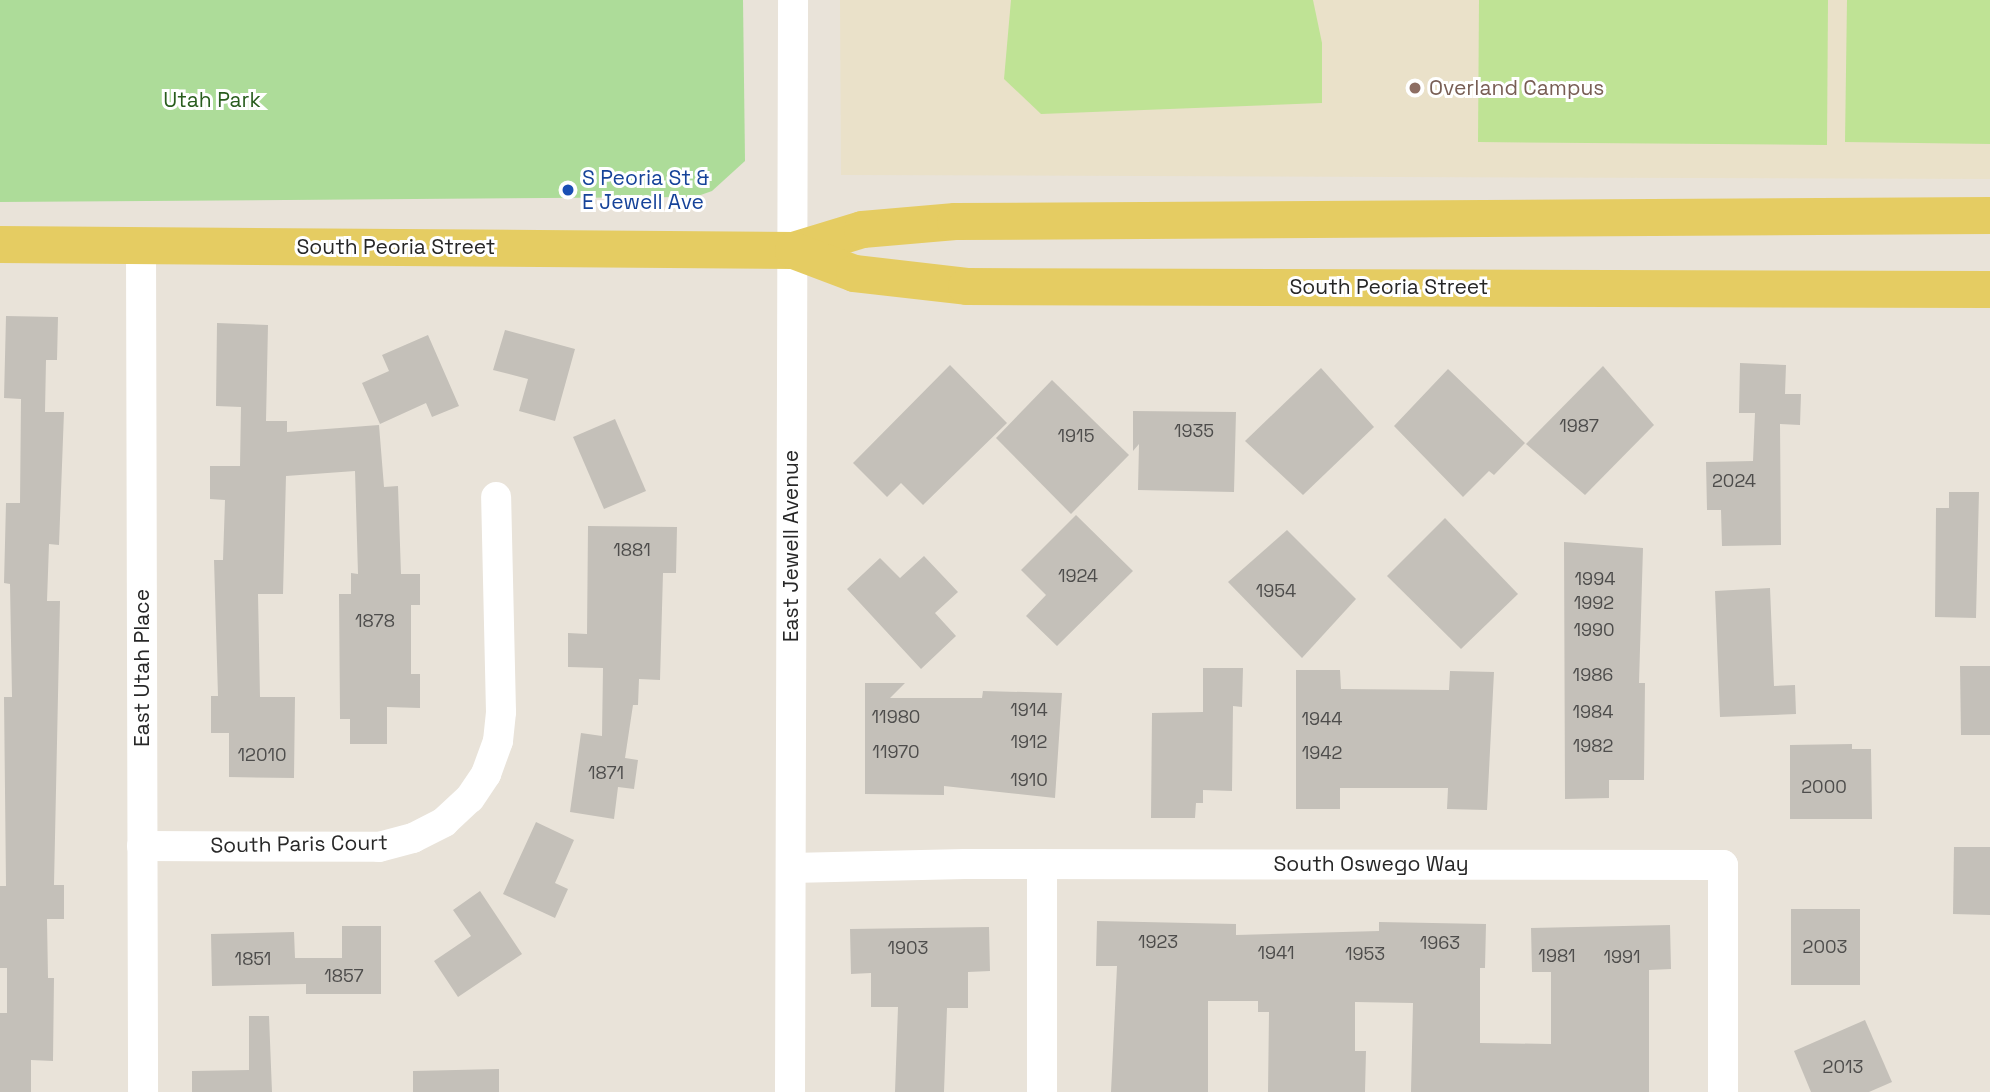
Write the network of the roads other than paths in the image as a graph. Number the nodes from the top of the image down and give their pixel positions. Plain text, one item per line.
1 (793, 0) edge
2 (1990, 215) edge
3 (0, 244) edge
4 (142, 245) junction
5 (793, 250) junction
6 (1990, 289) edge
7 (496, 497) dead end
8 (142, 846) junction
9 (1042, 863) junction
10 (791, 868) junction
11 (143, 1092) edge
12 (790, 1092) edge
13 (1042, 1092) edge
14 (1723, 1092) edge

1 - 5 street, East Jewell Avenue
2 - 5 main road, South Peoria Street
3 - 4 main road, South Peoria Street
4 - 5 main road, South Peoria Street
4 - 8 street, East Utah Place
5 - 6 main road, South Peoria Street
5 - 10 street, East Jewell Avenue
7 - 8 street, South Paris Court
8 - 11 street, East Utah Place
9 - 10 street, South Oswego Way
9 - 13 street
9 - 14 street, South Oswego Way
10 - 12 street, East Jewell Avenue

